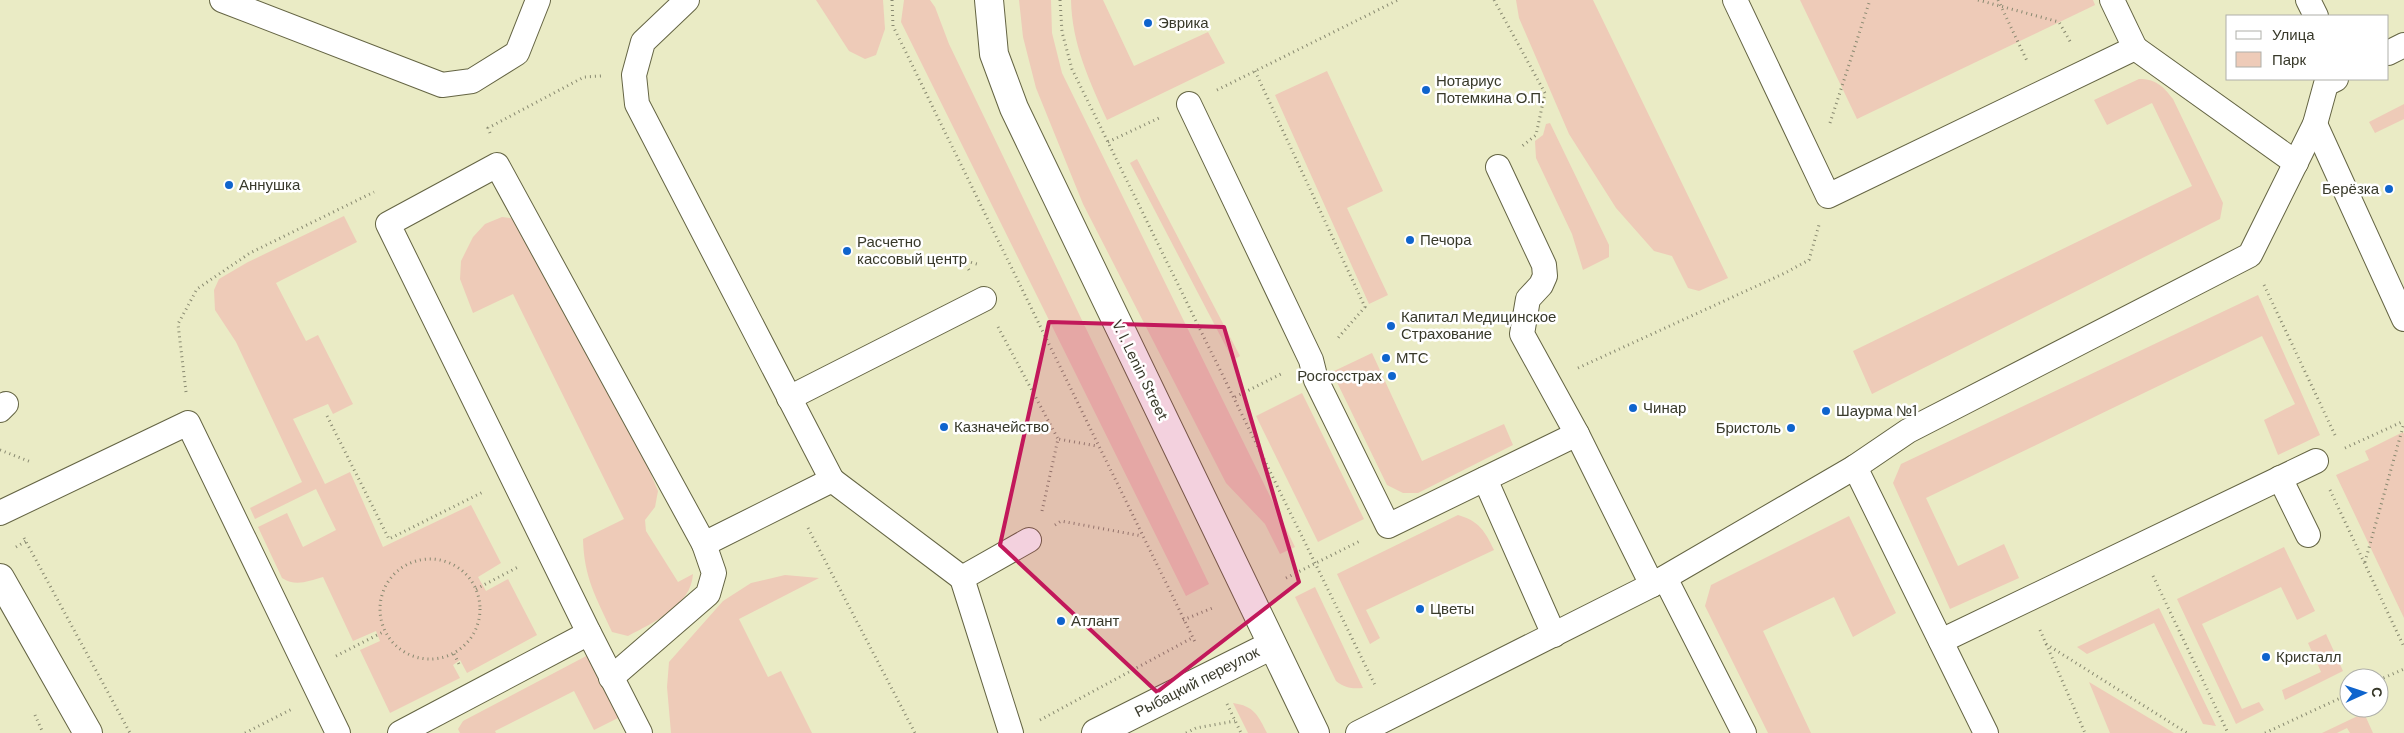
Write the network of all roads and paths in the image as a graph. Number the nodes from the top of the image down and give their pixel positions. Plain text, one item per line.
1 (222, 0) edge
2 (538, 0) edge
3 (687, 0) edge
4 (892, 0) edge
5 (989, 0) edge
6 (1060, 0) edge
7 (1398, 0) edge
8 (1494, 0) edge
9 (1735, 0) edge
10 (1870, 0) edge
11 (1978, 0) edge
12 (1998, 0) edge
13 (2112, 0) edge
14 (2308, 0) edge
15 (2001, 6) junction
16 (2316, 15) edge
17 (2404, 45) edge
18 (2135, 48) junction
19 (2389, 52) edge
20 (1255, 71) junction
21 (2087, 72) junction
22 (634, 75) junction
23 (2334, 80) edge
24 (2043, 93) junction
25 (1189, 104) junction
26 (2315, 124) junction
27 (1108, 142) junction
28 (2296, 163) junction
29 (498, 165) junction
30 (1498, 167) joint
31 (1815, 168) junction
32 (380, 189) dead end
33 (1828, 196) junction
34 (2250, 255) junction
35 (989, 268) dead end
36 (1006, 273) dead end
37 (1015, 276) junction
38 (984, 299) junction
39 (2404, 319) edge
40 (1311, 360) junction
41 (1548, 381) junction
42 (1234, 397) junction
43 (789, 398) junction
44 (327, 416) dead end
45 (2404, 422) edge
46 (188, 423) junction
47 (1577, 434) junction
48 (1058, 439) junction
49 (1097, 446) junction
50 (2342, 449) junction
51 (2316, 461) junction
52 (1855, 467) junction
53 (512, 478) junction
54 (2280, 478) junction
55 (1485, 479) junction
56 (832, 480) junction
57 (793, 500) junction
58 (4, 511) edge
59 (1388, 526) junction
60 (2308, 535) dead end
61 (1142, 536) junction
62 (1033, 538) junction
63 (26, 541) junction
64 (704, 544) junction
65 (2139, 546) junction
66 (11, 550) dead end
67 (548, 551) junction
68 (2364, 563) junction
69 (1317, 564) junction
70 (0, 578) edge
71 (962, 578) junction
72 (1286, 578) dead end
73 (1658, 581) junction
74 (476, 589) junction
75 (2027, 600) junction
76 (1216, 607) dead end
77 (1183, 620) junction
78 (385, 631) junction
79 (589, 633) junction
80 (1554, 635) junction
81 (1192, 638) junction
82 (1941, 641) junction
83 (2046, 644) junction
84 (1272, 645) junction
85 (2404, 647) edge
86 (1199, 649) dead end
87 (2404, 669) edge
88 (307, 671) junction
89 (2389, 676) edge
90 (611, 678) junction
91 (320, 696) junction
92 (2339, 699) edge
93 (1226, 703) dead end
94 (1390, 717) junction
95 (1039, 720) dead end
96 (1235, 721) junction
97 (88, 733) edge
98 (130, 733) edge
99 (245, 733) edge
100 (338, 733) edge
101 (400, 733) edge
102 (640, 733) edge
103 (916, 733) edge
104 (1011, 733) edge
105 (1096, 733) edge
106 (1186, 733) edge
107 (1241, 733) edge
108 (1315, 733) edge
109 (1358, 733) edge
110 (1744, 733) edge
111 (1986, 733) edge
112 (2085, 733) edge
113 (2188, 733) edge
114 (2228, 733) edge
115 (2265, 733) edge

1 - 2 lane
3 - 22 lane
4 - 37 path
5 - 84 main road, V. I. Lenin Street
6 - 27 path
7 - 20 path
8 - 30 path
9 - 31 lane
10 - 31 path
11 - 15 path
12 - 15 path
13 - 18 lane
14 - 16 lane
15 - 21 path
15 - 24 path
17 - 19 lane
18 - 21 lane
18 - 28 lane
20 - 25 path
20 - 40 path
21 - 24 lane
22 - 29 path
22 - 43 lane
23 - 26 lane
24 - 33 lane
25 - 27 path
25 - 40 lane
26 - 28 lane
26 - 39 lane
27 - 42 path
28 - 34 lane
29 - 53 lane
29 - 64 lane
30 - 41 lane
31 - 33 lane
32 - 46 path
33 - 41 path
34 - 50 path
34 - 52 lane
35 - 38 path
36 - 37 path
37 - 49 path
38 - 43 lane
38 - 48 path
40 - 42 path
40 - 59 lane
41 - 47 lane
42 - 69 path
43 - 56 lane
44 - 53 path
45 - 50 path
45 - 68 path
46 - 58 lane
46 - 88 lane
47 - 55 lane
47 - 73 lane
48 - 49 path
48 - 62 path
49 - 61 path
50 - 51 path
51 - 54 lane
51 - 68 path
52 - 73 lane
52 - 82 lane
53 - 67 lane
54 - 60 lane
54 - 65 lane
55 - 59 lane
55 - 80 lane
56 - 57 lane
56 - 71 lane
57 - 64 lane
57 - 103 path
58 - 63 path
59 - 69 path
61 - 62 path
61 - 77 path
62 - 71 lane
63 - 66 path
63 - 98 path
64 - 90 lane
65 - 75 lane
65 - 114 path
67 - 74 path
67 - 79 lane
68 - 85 path
69 - 72 path
69 - 94 path
70 - 97 main road
71 - 104 lane
73 - 80 lane
73 - 110 lane
74 - 78 path
74 - 78 path
75 - 82 lane
75 - 83 path
76 - 77 path
77 - 81 path
78 - 88 path
79 - 90 lane
79 - 101 lane
80 - 94 lane
81 - 86 path
81 - 95 path
82 - 111 lane
83 - 112 path
83 - 113 path
84 - 105 main road, Рыбацкий переулок
84 - 108 main road, V. I. Lenin Street
87 - 89 path
88 - 91 lane
90 - 102 lane
91 - 99 path
91 - 100 lane
92 - 115 path
93 - 96 path
94 - 109 lane
96 - 106 path
96 - 107 path

